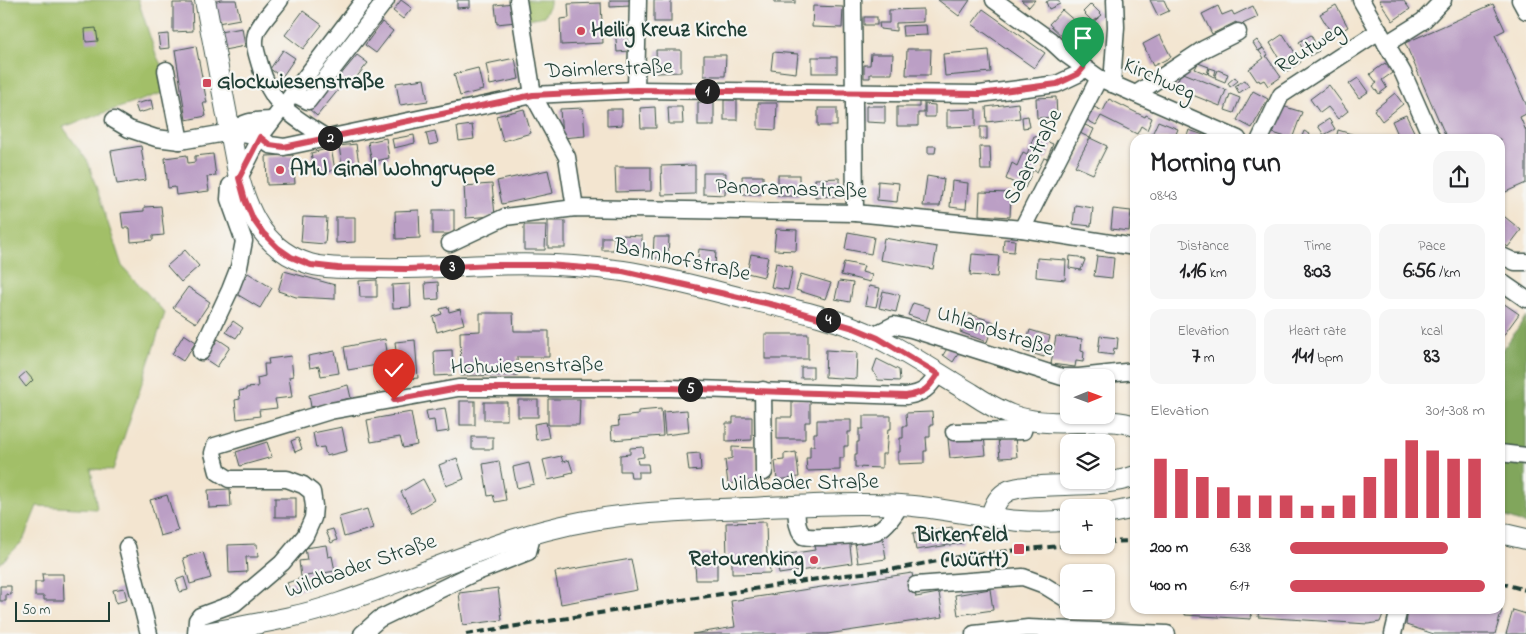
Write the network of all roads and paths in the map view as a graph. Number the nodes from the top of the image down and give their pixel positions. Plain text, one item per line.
1 (205, 0) edge
2 (280, 0) edge
3 (364, 0) edge
4 (386, 0) edge
5 (518, 0) edge
6 (638, 0) edge
7 (853, 0) edge
8 (994, 0) edge
9 (1115, 0) edge
10 (1361, 0) edge
11 (1443, 0) edge
12 (1520, 0) edge
13 (1526, 10) edge
14 (1238, 32) dead end
15 (1382, 37) junction
16 (1083, 68) junction
17 (166, 70) dead end
18 (1106, 81) junction
19 (636, 90) junction
20 (854, 92) junction
21 (293, 93) junction
22 (1136, 94) junction
23 (533, 95) junction
24 (277, 114) junction
25 (114, 120) dead end
26 (231, 132) junction
27 (1227, 134) edge
28 (1262, 134) edge
29 (1430, 134) edge
30 (260, 137) junction
31 (328, 139) junction
32 (180, 141) junction
33 (239, 178) junction
34 (575, 208) junction
35 (855, 213) junction
36 (1022, 229) junction
37 (450, 243) dead end
38 (1130, 246) edge
39 (1505, 257) edge
40 (1526, 262) edge
41 (1505, 284) edge
42 (1526, 299) edge
43 (878, 338) junction
44 (201, 352) dead end
45 (1130, 372) edge
46 (938, 374) junction
47 (1115, 374) edge
48 (1060, 376) edge
49 (763, 390) junction
50 (1026, 419) junction
51 (1130, 425) edge
52 (954, 432) dead end
53 (1505, 454) edge
54 (1526, 456) edge
55 (764, 472) dead end
56 (1130, 477) edge
57 (900, 505) junction
58 (796, 506) junction
59 (1130, 509) edge
60 (1115, 512) edge
61 (991, 518) junction
62 (1060, 521) edge
63 (533, 532) junction
64 (1505, 534) edge
65 (1526, 539) edge
66 (127, 547) dead end
67 (916, 585) dead end
68 (1060, 595) edge
69 (1398, 614) edge
70 (1073, 619) edge
71 (198, 629) edge
72 (1067, 631) edge
73 (149, 634) edge
74 (348, 634) edge
75 (354, 634) edge
76 (362, 634) edge
77 (974, 634) edge
78 (1167, 634) edge
79 (1393, 634) edge

1 - 26 main road, Bahnhofstraße
2 - 24 street
3 - 21 street
4 - 21 street
5 - 23 street
6 - 19 street
7 - 20 street
8 - 16 street, Kirchweg
9 - 18 street
10 - 15 street
11 - 15 street, Reutweg
12 - 13 street
14 - 22 street
15 - 28 street, Reutweg
15 - 29 street
16 - 18 street, Kirchweg
16 - 20 street, Daimlerstraße
17 - 32 street
18 - 22 street, Kirchweg
18 - 36 street, Saarstraße
19 - 20 street, Daimlerstraße
19 - 23 street, Daimlerstraße
20 - 35 street
21 - 24 street
22 - 27 street, Kirchweg
23 - 31 street, Daimlerstraße
23 - 34 street
24 - 26 street
24 - 30 street
24 - 31 street
25 - 32 street
26 - 30 street
26 - 32 street
26 - 33 main road, Bahnhofstraße
30 - 31 street, Daimlerstraße
30 - 33 street
33 - 43 main road, Bahnhofstraße
33 - 44 street
34 - 35 street, Panoramastraße
34 - 37 street, Panoramastraße
35 - 36 street, Panoramastraße
36 - 38 street, Panoramastraße
39 - 40 street
41 - 42 street
43 - 46 main road, Bahnhofstraße
43 - 48 street, Uhlandstraße
45 - 47 street, Uhlandstraße
46 - 49 street, Hohwiesenstraße
46 - 50 main road, Bahnhofstraße
49 - 55 street
49 - 71 street, Hohwiesenstraße
50 - 51 main road, Bahnhofstraße
50 - 52 street
53 - 54 street
56 - 61 main road
57 - 58 main road, Wildbader Straße
57 - 58 street
57 - 61 main road, Wildbader Straße
58 - 63 main road, Wildbader Straße
59 - 60 main road
61 - 62 main road, Wildbader Straße
63 - 71 main road, Wildbader Straße
63 - 76 street, Wildbader Straße
64 - 65 main road
66 - 73 street
67 - 68 street
69 - 79 street
70 - 72 street
72 - 77 street
72 - 78 street
74 - 75 street

